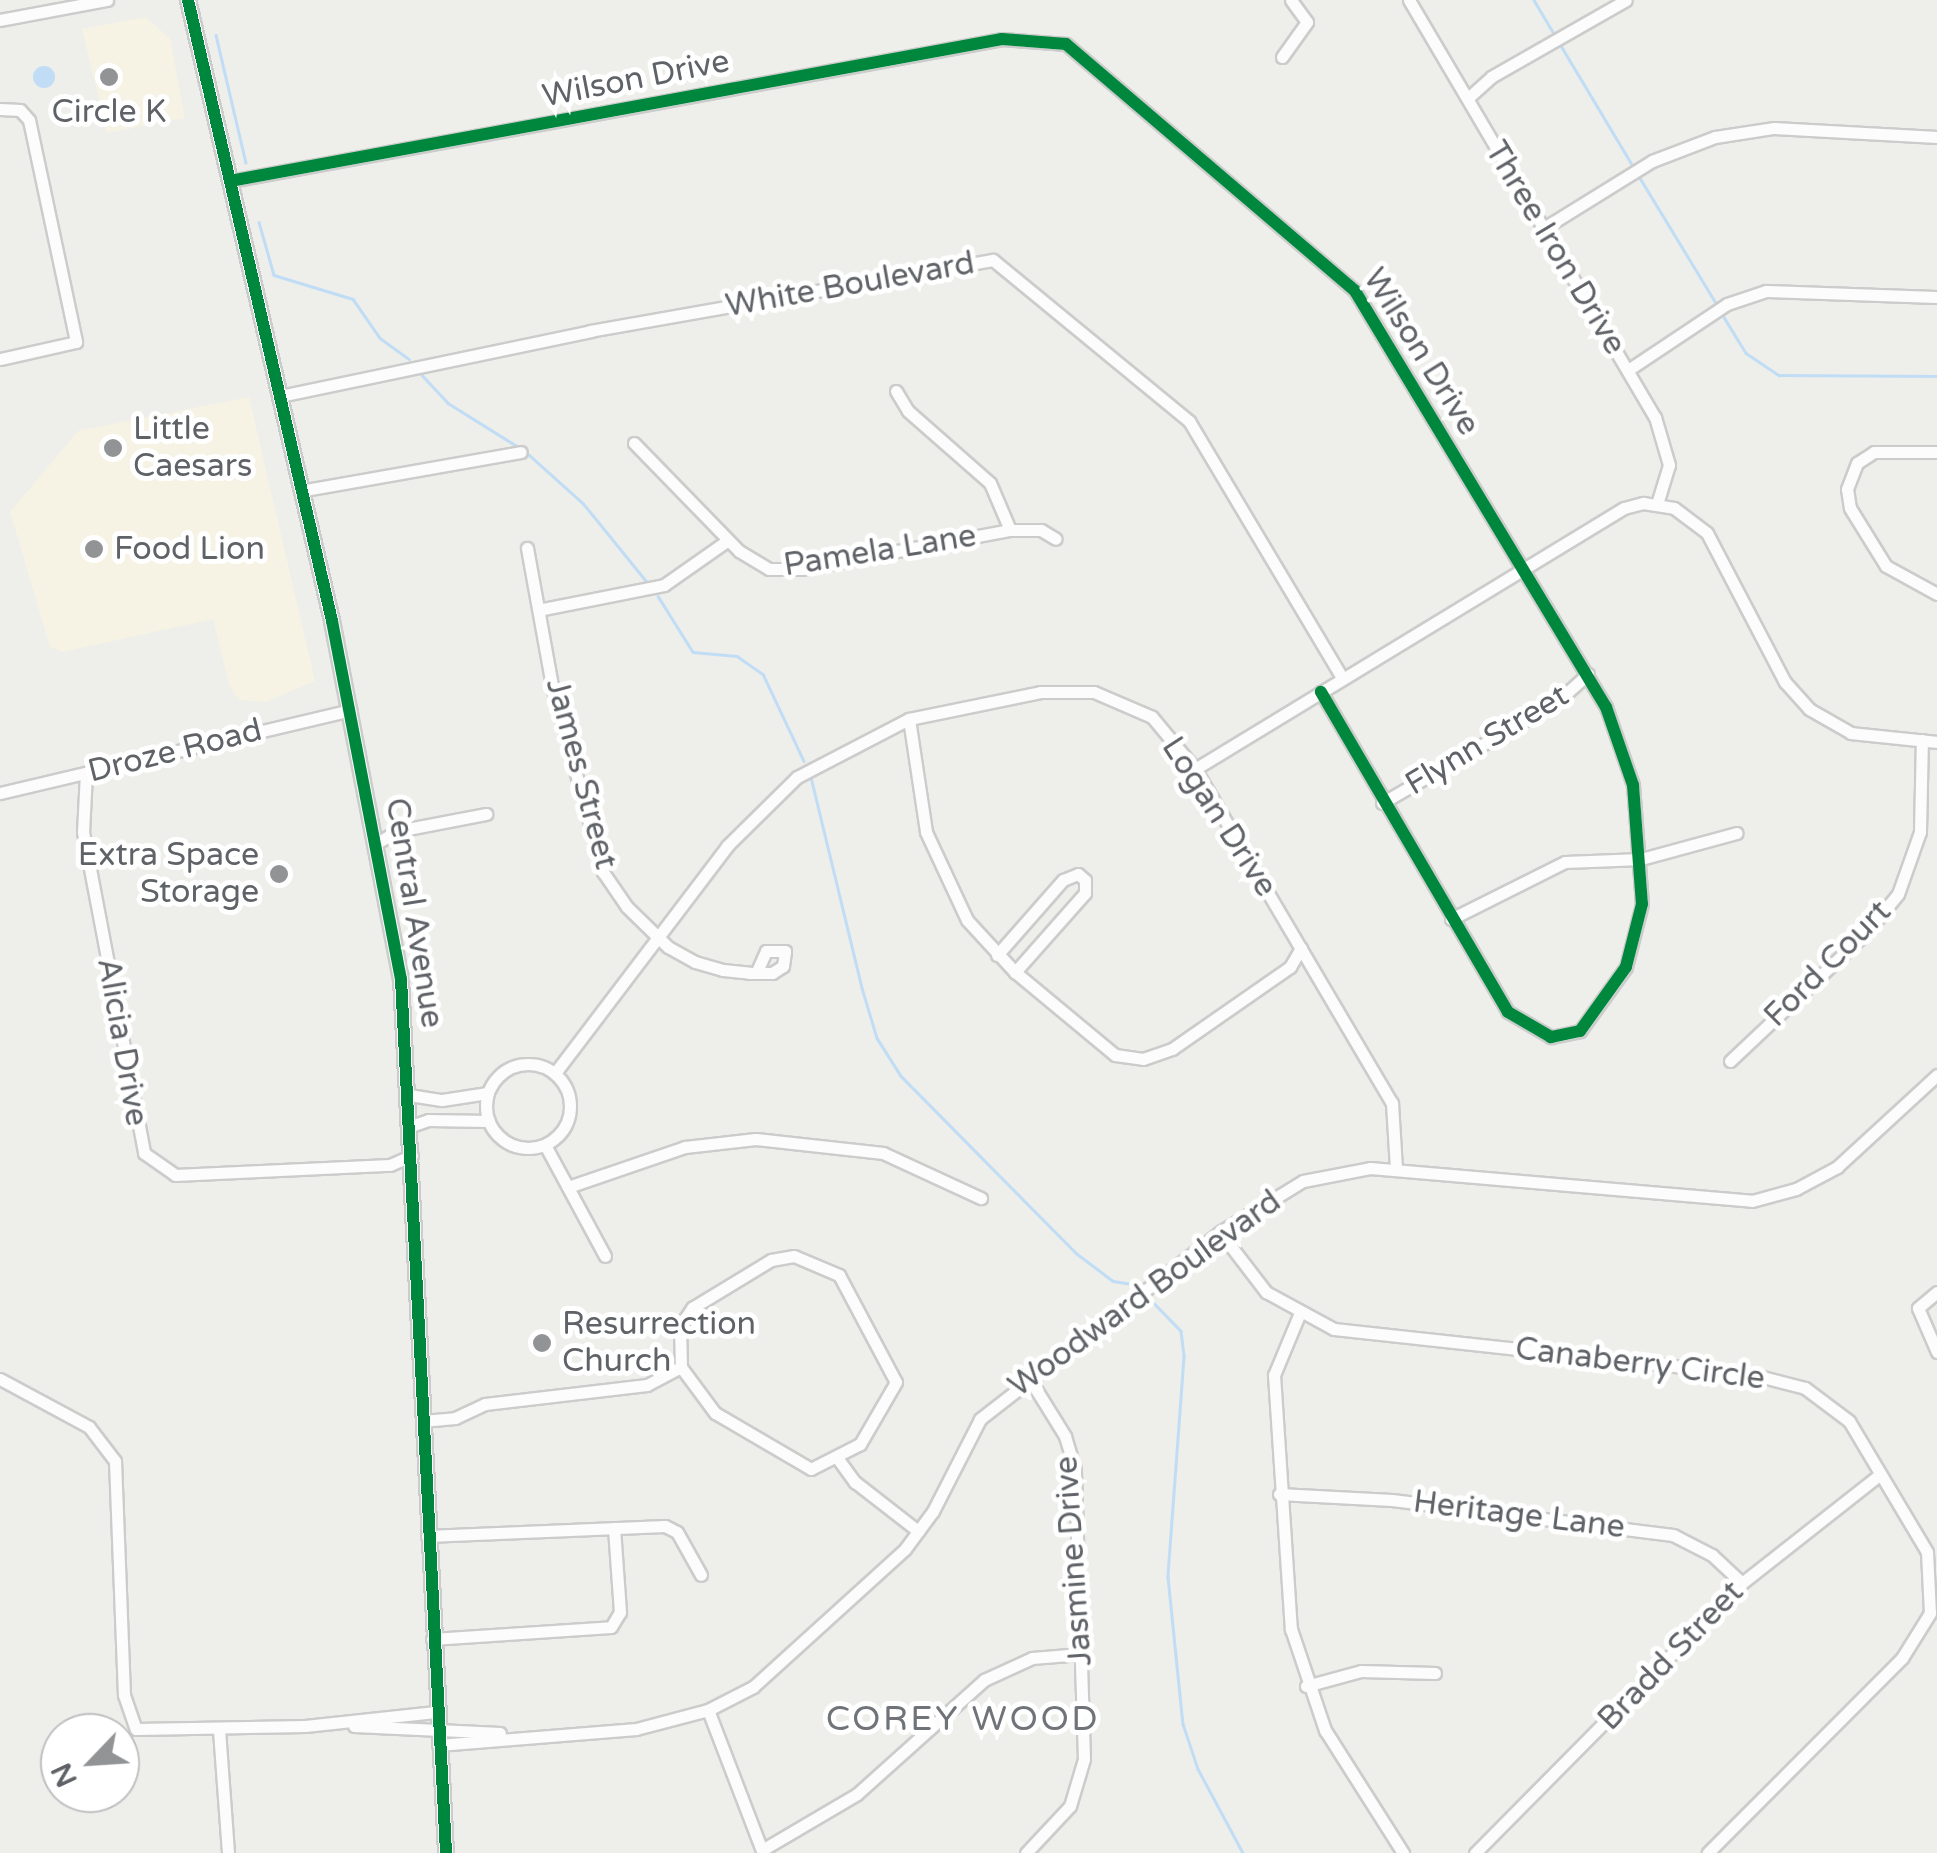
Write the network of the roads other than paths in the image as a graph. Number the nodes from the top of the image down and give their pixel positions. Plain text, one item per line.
1 (107, 0) edge
2 (188, 0) edge
3 (1291, 0) edge
4 (1409, 0) edge
5 (1626, 0) edge
6 (1607, 5) edge
7 (0, 20) edge
8 (1282, 56) dead end
9 (1468, 98) junction
10 (0, 109) edge
11 (1937, 137) edge
12 (230, 180) junction
13 (1544, 228) junction
14 (1937, 297) edge
15 (0, 358) edge
16 (1628, 370) junction
17 (896, 390) dead end
18 (280, 396) junction
19 (634, 443) dead end
20 (521, 452) dead end
21 (1937, 452) edge
22 (300, 490) junction
23 (1657, 504) junction
24 (1010, 530) junction
25 (1056, 538) dead end
26 (728, 540) junction
27 (527, 548) dead end
28 (1525, 568) junction
29 (1937, 594) edge
30 (543, 609) junction
31 (1588, 674) junction
32 (1342, 679) junction
33 (1321, 692) junction
34 (350, 710) junction
35 (910, 719) junction
36 (1922, 740) junction
37 (1937, 742) edge
38 (1195, 768) junction
39 (86, 774) junction
40 (0, 793) edge
41 (1382, 803) junction
42 (486, 814) dead end
43 (1737, 833) dead end
44 (378, 842) junction
45 (1641, 859) junction
46 (1451, 919) junction
47 (658, 937) junction
48 (1301, 948) junction
49 (997, 955) junction
50 (1015, 972) junction
51 (756, 973) dead end
52 (1730, 1060) dead end
53 (556, 1074) junction
54 (1937, 1076) edge
55 (488, 1092) junction
56 (409, 1096) junction
57 (489, 1121) junction
58 (411, 1126) junction
59 (545, 1145) junction
60 (412, 1155) junction
61 (1396, 1170) junction
62 (568, 1188) junction
63 (981, 1198) dead end
64 (1220, 1232) junction
65 (605, 1256) dead end
66 (1937, 1292) edge
67 (1299, 1315) junction
68 (1937, 1352) edge
69 (681, 1367) junction
70 (1029, 1378) junction
71 (0, 1379) edge
72 (422, 1420) junction
73 (838, 1459) junction
74 (1879, 1476) junction
75 (1280, 1494) junction
76 (614, 1528) junction
77 (918, 1531) junction
78 (426, 1536) junction
79 (701, 1575) dead end
80 (1742, 1583) junction
81 (432, 1639) junction
82 (1081, 1654) junction
83 (1435, 1673) dead end
84 (1306, 1686) junction
85 (708, 1710) junction
86 (436, 1712) junction
87 (340, 1724) junction
88 (436, 1729) junction
89 (219, 1730) junction
90 (511, 1734) junction
91 (438, 1745) junction
92 (763, 1851) edge
93 (228, 1853) edge
94 (446, 1853) edge
95 (1026, 1853) edge
96 (1404, 1853) edge
97 (1475, 1853) edge
98 (1708, 1853) edge

1 - 7 street
2 - 12 street, Central Avenue
3 - 8 street
4 - 9 street, Three Iron Drive
5 - 6 street
6 - 9 street
9 - 13 street, Three Iron Drive
10 - 15 street
11 - 13 street
12 - 18 street, Central Avenue
12 - 28 street, Wilson Drive
13 - 16 street, Three Iron Drive
14 - 16 street
16 - 23 street, Three Iron Drive
17 - 24 street
18 - 22 street, Central Avenue
18 - 32 street, White Boulevard
19 - 26 street, Pamela Lane
20 - 22 street
21 - 29 street
22 - 34 street, Central Avenue
23 - 28 street
23 - 36 street
24 - 25 street, Pamela Lane
24 - 26 street, Pamela Lane
26 - 30 street
27 - 30 street, James Street
28 - 31 street, Wilson Drive
28 - 32 street
30 - 47 street, James Street
31 - 41 street, Flynn Street
31 - 45 street, Wilson Drive
32 - 33 street
33 - 38 street
33 - 41 street, Wilson Drive
34 - 39 street, Droze Road
34 - 44 street, Central Avenue
35 - 38 street, Logan Drive
35 - 47 street, Logan Drive
35 - 49 street
36 - 37 street
36 - 52 street, Ford Court
38 - 48 street, Logan Drive
39 - 40 street, Droze Road
39 - 60 street, Alicia Drive
41 - 46 street, Wilson Drive
42 - 44 street
43 - 45 street
44 - 56 street, Central Avenue
45 - 46 street
45 - 46 street, Wilson Drive
47 - 51 street, James Street
47 - 53 street, Logan Drive
48 - 50 street
48 - 61 street, Logan Drive
49 - 50 street
49 - 50 street
53 - 55 street
53 - 59 street
54 - 61 street, Woodward Boulevard
55 - 56 street
55 - 57 street
56 - 58 street, Central Avenue
57 - 58 street
57 - 59 street
58 - 60 street, Central Avenue
59 - 62 street
60 - 72 street, Central Avenue
61 - 64 street, Woodward Boulevard
62 - 63 street
62 - 65 street
64 - 67 street, Canaberry Circle
64 - 70 street, Woodward Boulevard
66 - 68 street
67 - 74 street, Canaberry Circle
67 - 75 street
69 - 72 street
69 - 73 street
69 - 73 street
70 - 77 street, Woodward Boulevard
70 - 82 street, Jasmine Drive
71 - 89 street
72 - 78 street, Central Avenue
73 - 77 street
74 - 80 street, Bradd Street
74 - 98 street, Canaberry Circle
75 - 80 street, Heritage Lane
75 - 84 street
76 - 78 street
76 - 79 street
76 - 81 street
77 - 85 street, Woodward Boulevard
78 - 81 street, Central Avenue
80 - 97 street, Bradd Street
81 - 86 street, Central Avenue
82 - 92 street
82 - 95 street, Jasmine Drive
83 - 84 street
84 - 96 street
85 - 90 street, Woodward Boulevard
85 - 92 street
86 - 87 street
86 - 88 street, Central Avenue
87 - 88 street, Woodward Boulevard
87 - 89 street
88 - 90 street, Woodward Boulevard
88 - 91 street, Central Avenue
89 - 93 street
90 - 91 street, Woodward Boulevard
91 - 94 street, Central Avenue

